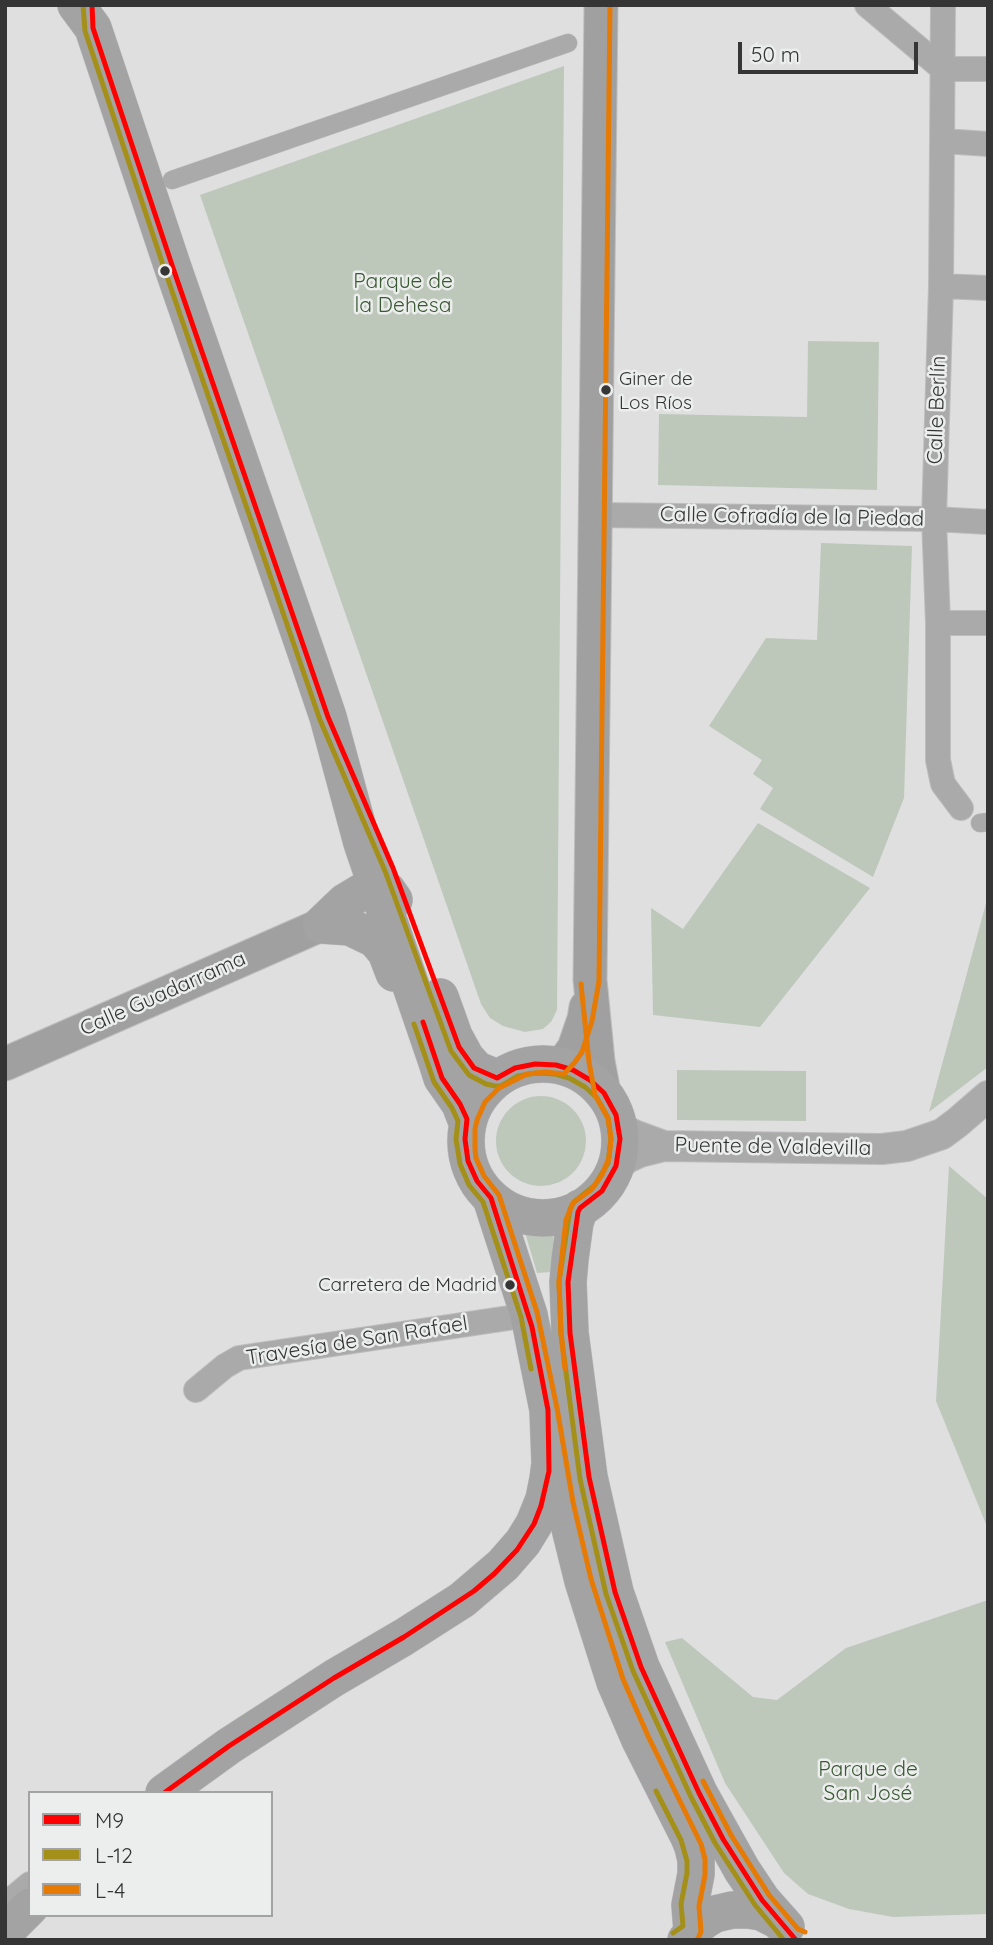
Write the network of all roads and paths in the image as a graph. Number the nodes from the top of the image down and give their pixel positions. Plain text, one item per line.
1 (601, 5) edge
2 (867, 5) edge
3 (943, 5) edge
4 (87, 13) edge
5 (568, 43) dead end
6 (943, 69) junction
7 (988, 69) edge
8 (943, 141) junction
9 (988, 144) edge
10 (173, 180) dead end
11 (941, 286) junction
12 (988, 288) edge
13 (596, 515) junction
14 (934, 519) junction
15 (988, 522) edge
16 (938, 622) junction
17 (988, 623) edge
18 (328, 717) junction
19 (976, 818) edge
20 (347, 904) junction
21 (590, 980) junction
22 (5, 1064) edge
23 (561, 1066) junction
24 (472, 1075) junction
25 (604, 1093) junction
26 (988, 1096) edge
27 (619, 1127) junction
28 (664, 1146) junction
29 (616, 1166) junction
30 (491, 1198) junction
31 (580, 1208) junction
32 (529, 1315) junction
33 (196, 1390) dead end
34 (548, 1410) junction
35 (255, 1729) junction
36 (149, 1791) edge
37 (167, 1791) edge
38 (28, 1886) edge
39 (5, 1905) edge
40 (28, 1909) edge
41 (5, 1932) edge
42 (794, 1936) edge
43 (685, 1937) edge

1 - 13 main road
2 - 6 street
3 - 6 street, Calle Berlín
4 - 18 main road
5 - 10 street
6 - 7 street
6 - 8 street, Calle Berlín
8 - 9 street
8 - 11 street, Calle Berlín
11 - 12 street
11 - 14 street, Calle Berlín
13 - 14 street, Calle Cofradía de la Piedad
13 - 21 main road
14 - 15 street, Calle Cofradía de la Piedad
14 - 16 street, Calle Berlín
16 - 17 street
16 - 19 street, Calle Berlín
18 - 20 main road
18 - 24 main road
20 - 22 main road, Calle Guadarrama
20 - 24 main road
20 - 24 main road
21 - 23 main road
21 - 25 main road
23 - 24 main road
23 - 25 main road
24 - 30 main road
25 - 27 main road
26 - 28 street, Puente de Valdevilla
27 - 28 street
27 - 29 main road
28 - 29 street
29 - 31 main road
30 - 31 main road
30 - 32 main road
31 - 42 main road
32 - 33 street, Travesía de San Rafael
32 - 34 main road
34 - 35 main road
34 - 43 main road
35 - 36 street
35 - 37 main road
38 - 39 street
40 - 41 main road
42 - 43 main road

